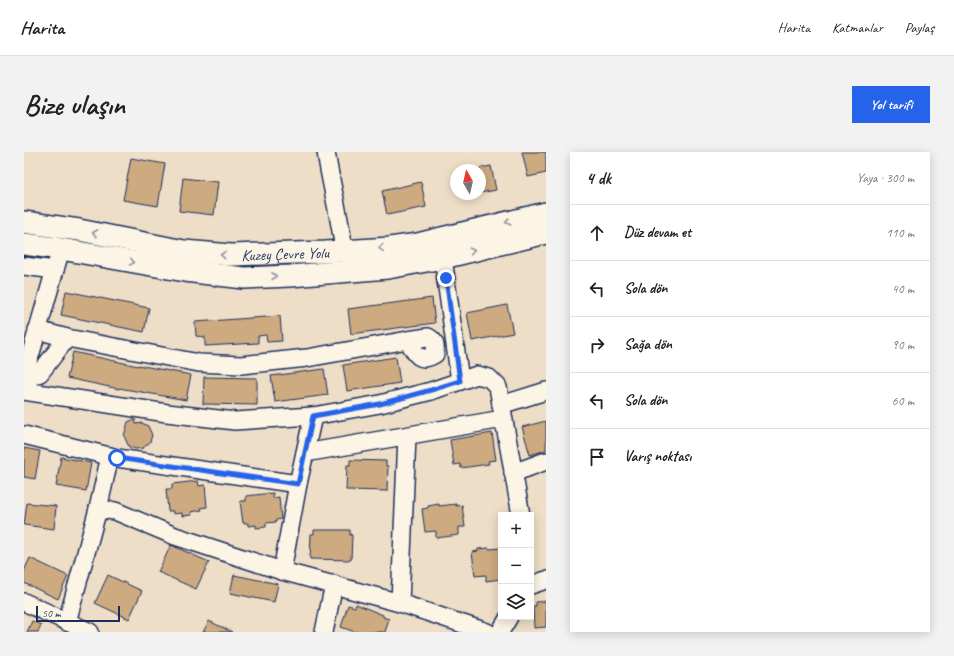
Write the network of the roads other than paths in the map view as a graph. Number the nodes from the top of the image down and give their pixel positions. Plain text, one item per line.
1 (326, 152) edge
2 (546, 213) edge
3 (24, 222) edge
4 (546, 233) edge
5 (24, 244) edge
6 (61, 249) junction
7 (344, 251) junction
8 (443, 258) junction
9 (24, 266) edge
10 (55, 270) junction
11 (37, 330) junction
12 (67, 338) junction
13 (408, 340) dead end
14 (24, 377) edge
15 (24, 380) edge
16 (460, 381) junction
17 (24, 390) edge
18 (546, 390) edge
19 (502, 412) junction
20 (313, 416) junction
21 (24, 435) edge
22 (407, 436) junction
23 (306, 453) junction
24 (110, 456) junction
25 (546, 461) edge
26 (513, 473) junction
27 (298, 484) junction
28 (98, 509) junction
29 (520, 512) edge
30 (282, 571) junction
31 (546, 580) edge
32 (334, 584) junction
33 (534, 584) edge
34 (24, 602) edge
35 (400, 603) junction
36 (507, 620) edge
37 (68, 622) junction
38 (90, 632) edge
39 (324, 632) edge
40 (487, 632) edge
41 (500, 632) edge

1 - 7 street
2 -> 7 main road, Kuzey Çevre Yolu
7 -> 3 main road, Kuzey Çevre Yolu
8 -> 4 main road, Kuzey Çevre Yolu
5 - 6 main road, Kuzey Çevre Yolu
6 -> 8 main road, Kuzey Çevre Yolu
6 - 10 street
8 - 16 street
9 - 10 street
10 - 11 street
11 - 12 street
11 - 14 street
12 - 13 street
12 - 15 street
16 - 19 street
16 - 20 street
17 - 20 street
18 - 19 street
19 - 22 street
19 - 26 street
20 - 23 street
21 - 24 street
22 - 23 street
22 - 35 street
23 - 27 street
24 - 27 street
24 - 28 street
25 - 26 street
26 - 29 street
27 - 30 street
28 - 30 street
28 - 37 street
30 - 32 street
31 - 33 street
32 - 35 street
32 - 39 street
34 - 37 street
35 - 40 street
36 - 41 street
37 - 38 street

